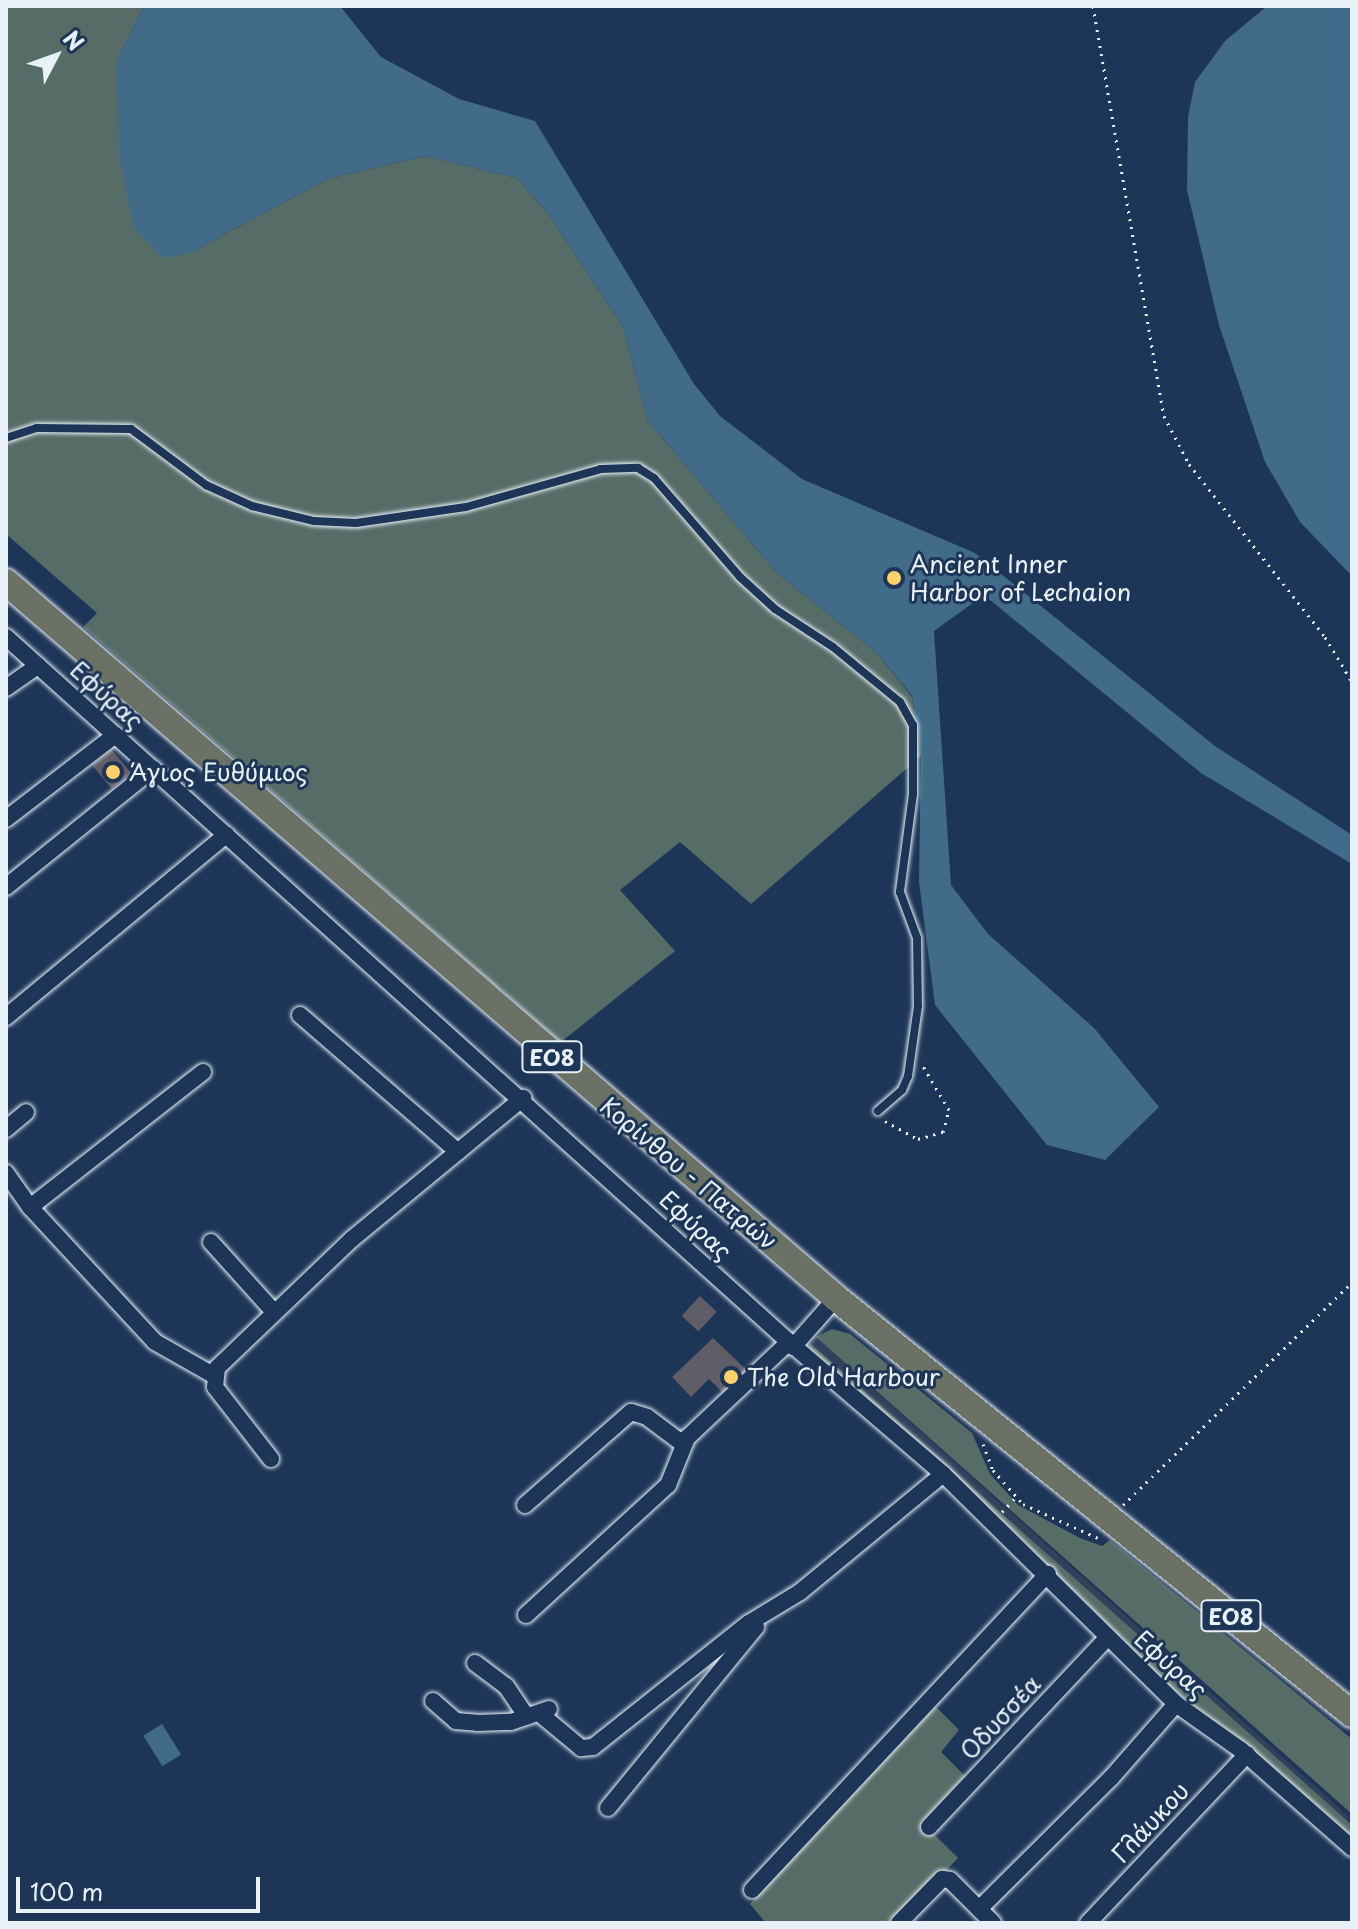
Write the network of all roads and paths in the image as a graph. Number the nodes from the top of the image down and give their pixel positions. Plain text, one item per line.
1 (1093, 6) edge
2 (6, 438) edge
3 (6, 582) edge
4 (6, 637) edge
5 (38, 666) junction
6 (1352, 682) edge
7 (6, 688) edge
8 (115, 735) junction
9 (153, 769) junction
10 (6, 819) edge
11 (226, 835) junction
12 (6, 887) edge
13 (300, 1015) dead end
14 (6, 1017) edge
15 (913, 1032) junction
16 (203, 1072) dead end
17 (523, 1098) junction
18 (878, 1111) joint
19 (26, 1112) dead end
20 (6, 1129) edge
21 (458, 1152) junction
22 (6, 1173) edge
23 (30, 1207) junction
24 (211, 1242) dead end
25 (1352, 1282) edge
26 (836, 1298) junction
27 (274, 1312) junction
28 (791, 1344) junction
29 (213, 1375) junction
30 (975, 1413) junction
31 (683, 1444) junction
32 (271, 1459) dead end
33 (943, 1474) junction
34 (1016, 1497) junction
35 (525, 1505) dead end
36 (994, 1523) junction
37 (1114, 1523) junction
38 (1048, 1574) junction
39 (526, 1615) dead end
40 (761, 1620) junction
41 (1107, 1638) junction
42 (475, 1663) dead end
43 (433, 1701) dead end
44 (1176, 1704) junction
45 (539, 1713) junction
46 (1352, 1714) edge
47 (1247, 1754) junction
48 (608, 1808) dead end
49 (929, 1827) dead end
50 (1352, 1848) edge
51 (752, 1890) dead end
52 (979, 1909) junction
53 (899, 1923) edge
54 (993, 1923) edge
55 (1088, 1923) edge

1 - 6 path
2 - 15 lane
3 - 26 main road, Κορίνθου - Πατρών / ΕΟ8
4 - 5 street, Εφύρας
5 - 7 street
5 - 8 street, Εφύρας
8 - 9 street, Εφύρας
8 - 10 street
9 - 11 street, Εφύρας
9 - 12 street
11 - 14 street
11 - 17 street, Εφύρας
13 - 21 street
15 - 18 lane
15 - 18 path
16 - 23 street
17 - 21 street
17 - 28 street, Εφύρας
19 - 20 street
21 - 27 street
22 - 23 street
23 - 29 street
24 - 27 street
25 - 37 path
26 - 28 street
26 - 30 main road, Κορίνθου - Πατρών / ΕΟ8
27 - 29 street
28 - 31 street
28 - 33 street, Εφύρας
29 - 32 street
30 - 34 path
30 - 37 main road, Κορίνθου - Πατρών / ΕΟ8
31 - 35 street
31 - 39 street
33 - 36 street, Εφύρας
33 - 40 street
34 - 36 path
34 - 37 path
36 - 38 street, Εφύρας
37 - 46 main road, Κορίνθου - Πατρών / ΕΟ8
38 - 41 street, Εφύρας
38 - 51 street
40 - 45 street
40 - 48 street
41 - 44 street, Εφύρας
41 - 49 street, Οδυσσέα
42 - 45 street
43 - 45 street
44 - 47 street, Εφύρας
44 - 52 street
47 - 50 street, Εφύρας
47 - 55 street, Γλάυκου
52 - 53 street
52 - 54 street

